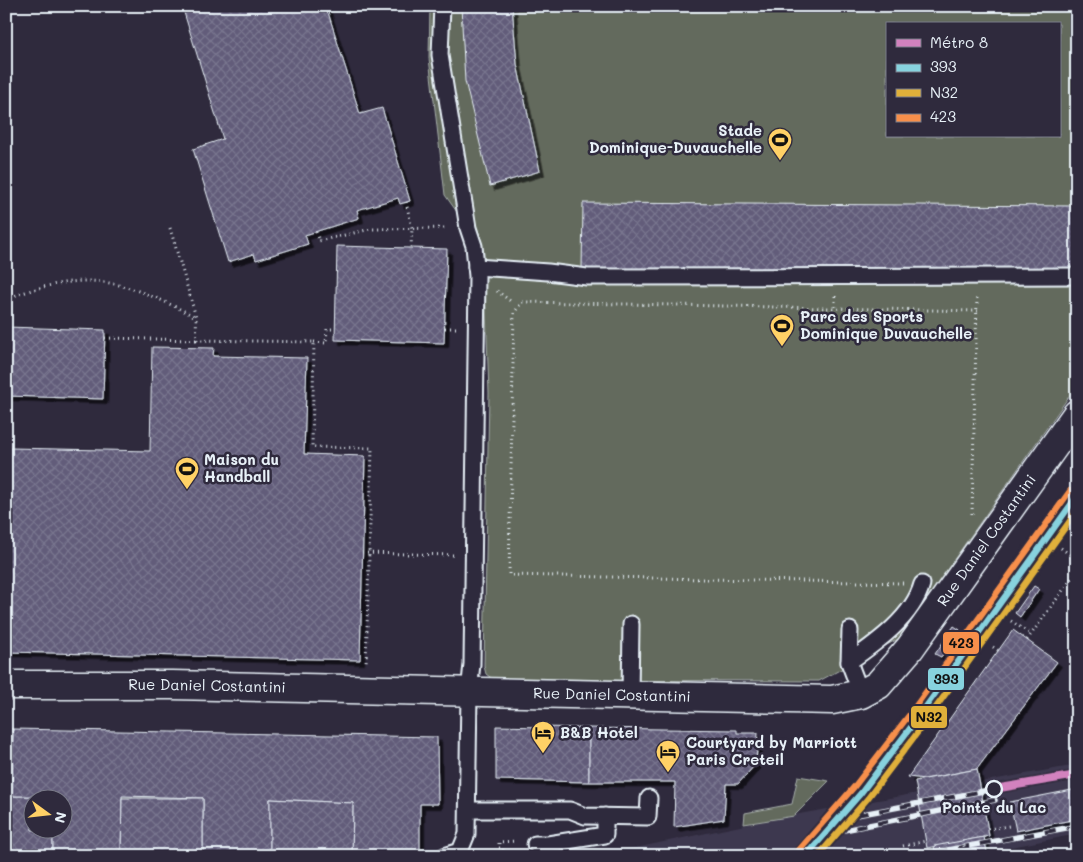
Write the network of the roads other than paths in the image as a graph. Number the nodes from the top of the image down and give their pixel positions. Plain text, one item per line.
1 (442, 6) edge
2 (476, 268) junction
3 (1077, 276) edge
4 (1077, 414) edge
5 (1077, 496) edge
6 (922, 584) road end
7 (631, 624) dead end
8 (850, 630) dead end
9 (849, 662) junction
10 (857, 683) dead end
11 (6, 684) edge
12 (469, 692) junction
13 (630, 696) junction
14 (649, 798) dead end
15 (468, 810) junction
16 (605, 816) junction
17 (535, 844) dead end
18 (444, 856) edge
19 (806, 856) edge

1 - 2 lane
2 - 3 lane
2 - 12 lane
4 - 13 street, Rue Daniel Costantini
5 - 19 lane, bridge
6 - 9 lane
7 - 13 lane
8 - 9 lane
9 - 10 lane
11 - 12 street, Rue Daniel Costantini
12 - 13 street, Rue Daniel Costantini
12 - 15 lane
14 - 16 lane
15 - 16 lane
15 - 18 lane
16 - 17 lane

